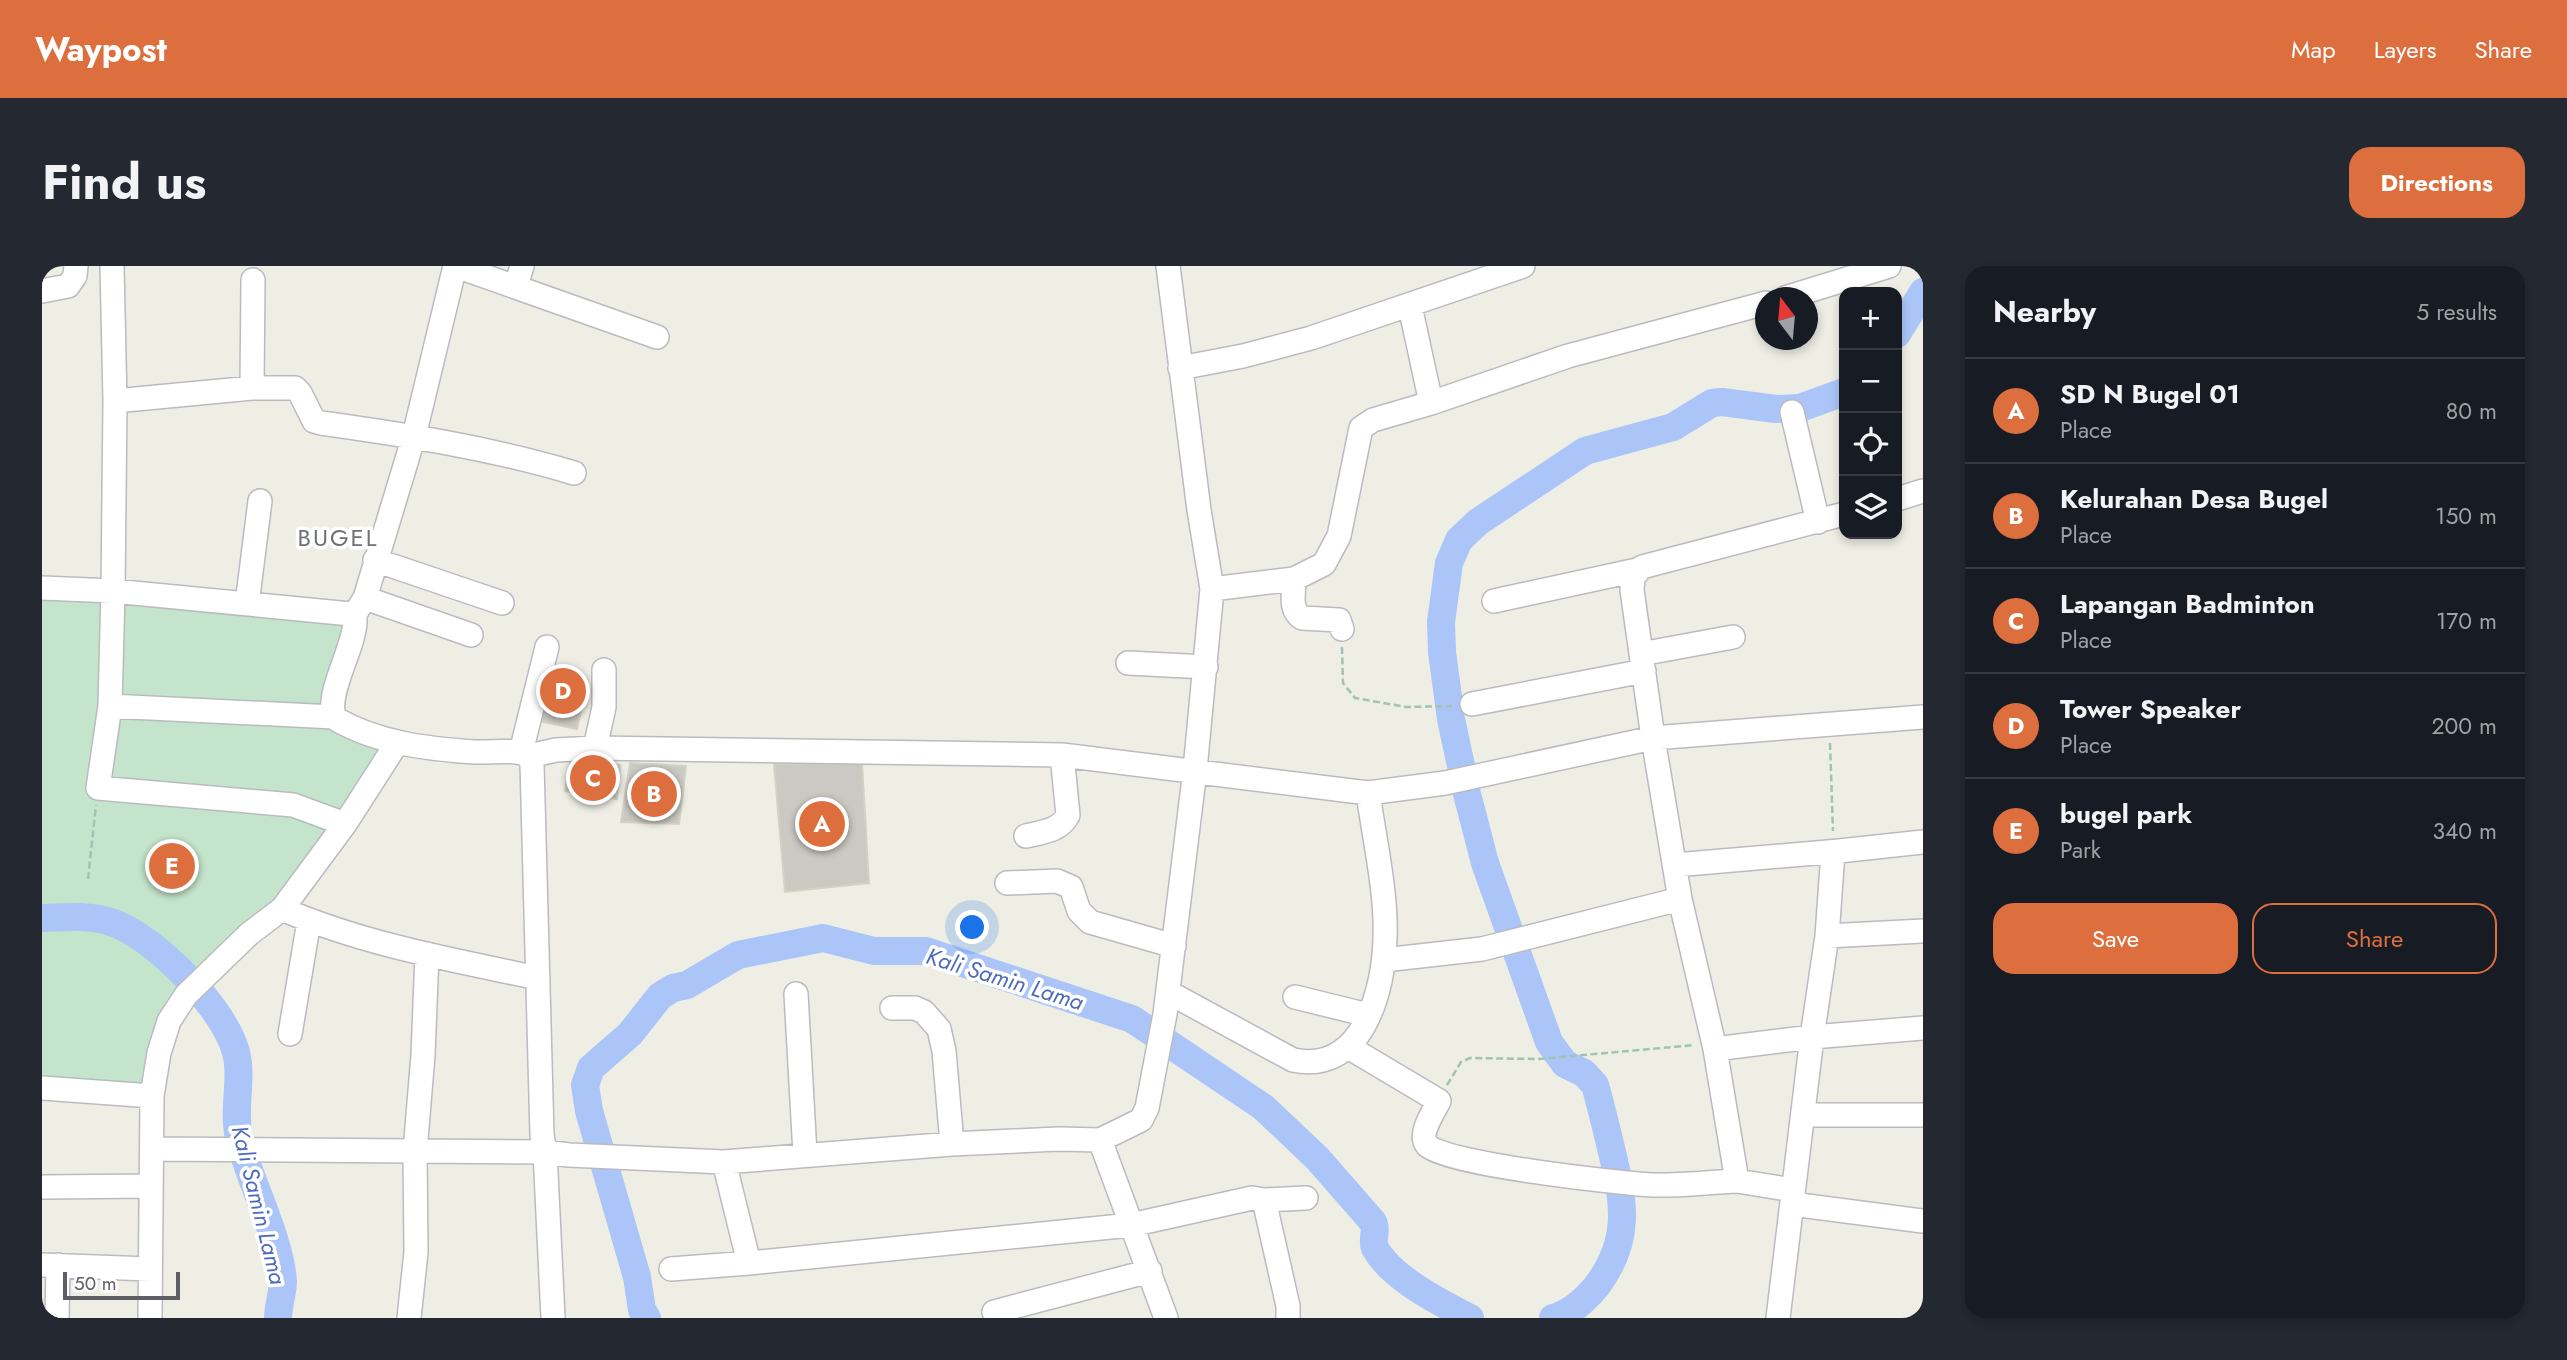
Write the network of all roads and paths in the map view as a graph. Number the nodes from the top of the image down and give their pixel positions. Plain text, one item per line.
1 (76, 266) edge
2 (112, 266) edge
3 (456, 266) edge
4 (1168, 266) edge
5 (1523, 266) edge
6 (1889, 266) edge
7 (519, 276) edge
8 (253, 280) dead end
9 (1818, 288) edge
10 (42, 291) edge
11 (1410, 306) junction
12 (1755, 306) edge
13 (657, 337) dead end
14 (1181, 368) junction
15 (252, 388) junction
16 (115, 401) junction
17 (1432, 403) junction
18 (1792, 412) dead end
19 (414, 436) junction
20 (574, 473) dead end
21 (1923, 491) edge
22 (1902, 497) edge
23 (260, 501) dead end
24 (1839, 516) edge
25 (1818, 522) junction
26 (375, 560) junction
27 (1637, 570) junction
28 (1294, 579) junction
29 (42, 588) edge
30 (1212, 589) junction
31 (113, 591) junction
32 (1494, 601) dead end
33 (502, 603) dead end
34 (247, 604) junction
35 (359, 608) junction
36 (1342, 629) joint
37 (471, 635) dead end
38 (1732, 637) dead end
39 (547, 647) dead end
40 (1642, 662) junction
41 (1128, 663) dead end
42 (1206, 667) junction
43 (604, 670) dead end
44 (1472, 704) joint
45 (110, 706) junction
46 (334, 717) junction
47 (1923, 717) edge
48 (1829, 726) junction
49 (1653, 738) junction
50 (397, 743) junction
51 (595, 748) junction
52 (525, 754) junction
53 (1062, 755) junction
54 (1195, 770) junction
55 (98, 788) junction
56 (1368, 793) junction
57 (345, 824) junction
58 (1026, 836) dead end
59 (1923, 842) edge
60 (1833, 852) junction
61 (1675, 865) junction
62 (88, 879) dead end
63 (1007, 883) dead end
64 (1680, 899) junction
65 (282, 909) junction
66 (309, 921) junction
67 (1923, 931) edge
68 (1827, 936) junction
69 (1174, 946) junction
70 (427, 954) junction
71 (1384, 960) junction
72 (538, 978) junction
73 (1168, 992) junction
74 (796, 994) dead end
75 (1295, 997) dead end
76 (892, 1008) dead end
77 (1368, 1016) junction
78 (1923, 1028) edge
79 (290, 1034) dead end
80 (1812, 1037) junction
81 (1714, 1046) junction
82 (1350, 1048) junction
83 (42, 1088) edge
84 (152, 1096) junction
85 (1439, 1101) junction
86 (1803, 1115) junction
87 (1923, 1115) edge
88 (1100, 1140) junction
89 (952, 1144) junction
90 (153, 1149) junction
91 (415, 1151) junction
92 (545, 1152) junction
93 (805, 1154) junction
94 (724, 1162) junction
95 (1737, 1181) junction
96 (151, 1186) junction
97 (42, 1187) edge
98 (1792, 1197) junction
99 (1306, 1198) dead end
100 (1264, 1200) junction
101 (1923, 1221) edge
102 (1131, 1225) junction
103 (749, 1263) junction
104 (50, 1265) edge
105 (150, 1269) junction
106 (671, 1269) dead end
107 (1150, 1271) junction
108 (994, 1312) dead end
109 (57, 1318) edge
110 (150, 1318) edge
111 (409, 1318) edge
112 (553, 1318) edge
113 (1167, 1318) edge
114 (1288, 1318) edge
115 (1778, 1318) edge

1 - 10 street
2 - 16 street
3 - 7 street
3 - 19 street
4 - 14 street
5 - 11 street
6 - 9 street
7 - 13 street
8 - 15 street
11 - 14 street
11 - 17 street
12 - 17 street
14 - 30 street
15 - 16 street
15 - 19 street
16 - 31 street
17 - 28 street
18 - 25 street
19 - 20 street
19 - 26 street
21 - 22 street
23 - 34 street
24 - 25 street
25 - 27 street
26 - 33 street
26 - 35 street
27 - 32 street
27 - 40 street
28 - 30 street
28 - 36 street
29 - 31 street
30 - 42 street
31 - 34 street
31 - 45 street
34 - 35 street
35 - 37 street
35 - 46 street
36 - 44 path
38 - 40 street
39 - 52 street
40 - 44 street
40 - 49 street
41 - 42 street
42 - 54 street
43 - 51 street
45 - 46 street
45 - 55 street
46 - 50 street
47 - 48 street
48 - 49 street
48 - 60 path
49 - 56 street
49 - 61 street
50 - 52 street
50 - 57 street
51 - 52 street
51 - 53 street
52 - 72 street
53 - 54 street
53 - 58 street
54 - 56 street
54 - 69 street
55 - 57 street
55 - 62 path
56 - 71 street
57 - 65 street
59 - 60 street
60 - 61 street
60 - 68 street
61 - 64 street
63 - 69 street
64 - 71 street
64 - 81 street
65 - 66 street
65 - 84 street
66 - 70 street
66 - 79 street
67 - 68 street
68 - 80 street
69 - 73 street
70 - 72 street
70 - 91 street
71 - 77 street
72 - 92 street
73 - 82 street
73 - 88 street
74 - 93 street
75 - 77 street
76 - 89 street
77 - 82 street
78 - 80 street
80 - 81 street
80 - 86 street
81 - 85 path
81 - 95 street
82 - 85 street
83 - 84 street
84 - 90 street
85 - 95 street
86 - 87 street
86 - 98 street
88 - 89 street
88 - 102 street
89 - 93 street
90 - 91 street
90 - 96 street
91 - 92 street
91 - 111 street
92 - 94 street
92 - 112 street
93 - 94 street
94 - 103 street
95 - 98 street
96 - 97 street
96 - 105 street
98 - 101 street
98 - 115 street
99 - 100 street
100 - 102 street
100 - 114 street
102 - 103 street
102 - 107 street
103 - 106 street
104 - 105 street
104 - 109 street
105 - 110 street
107 - 108 street
107 - 113 street

